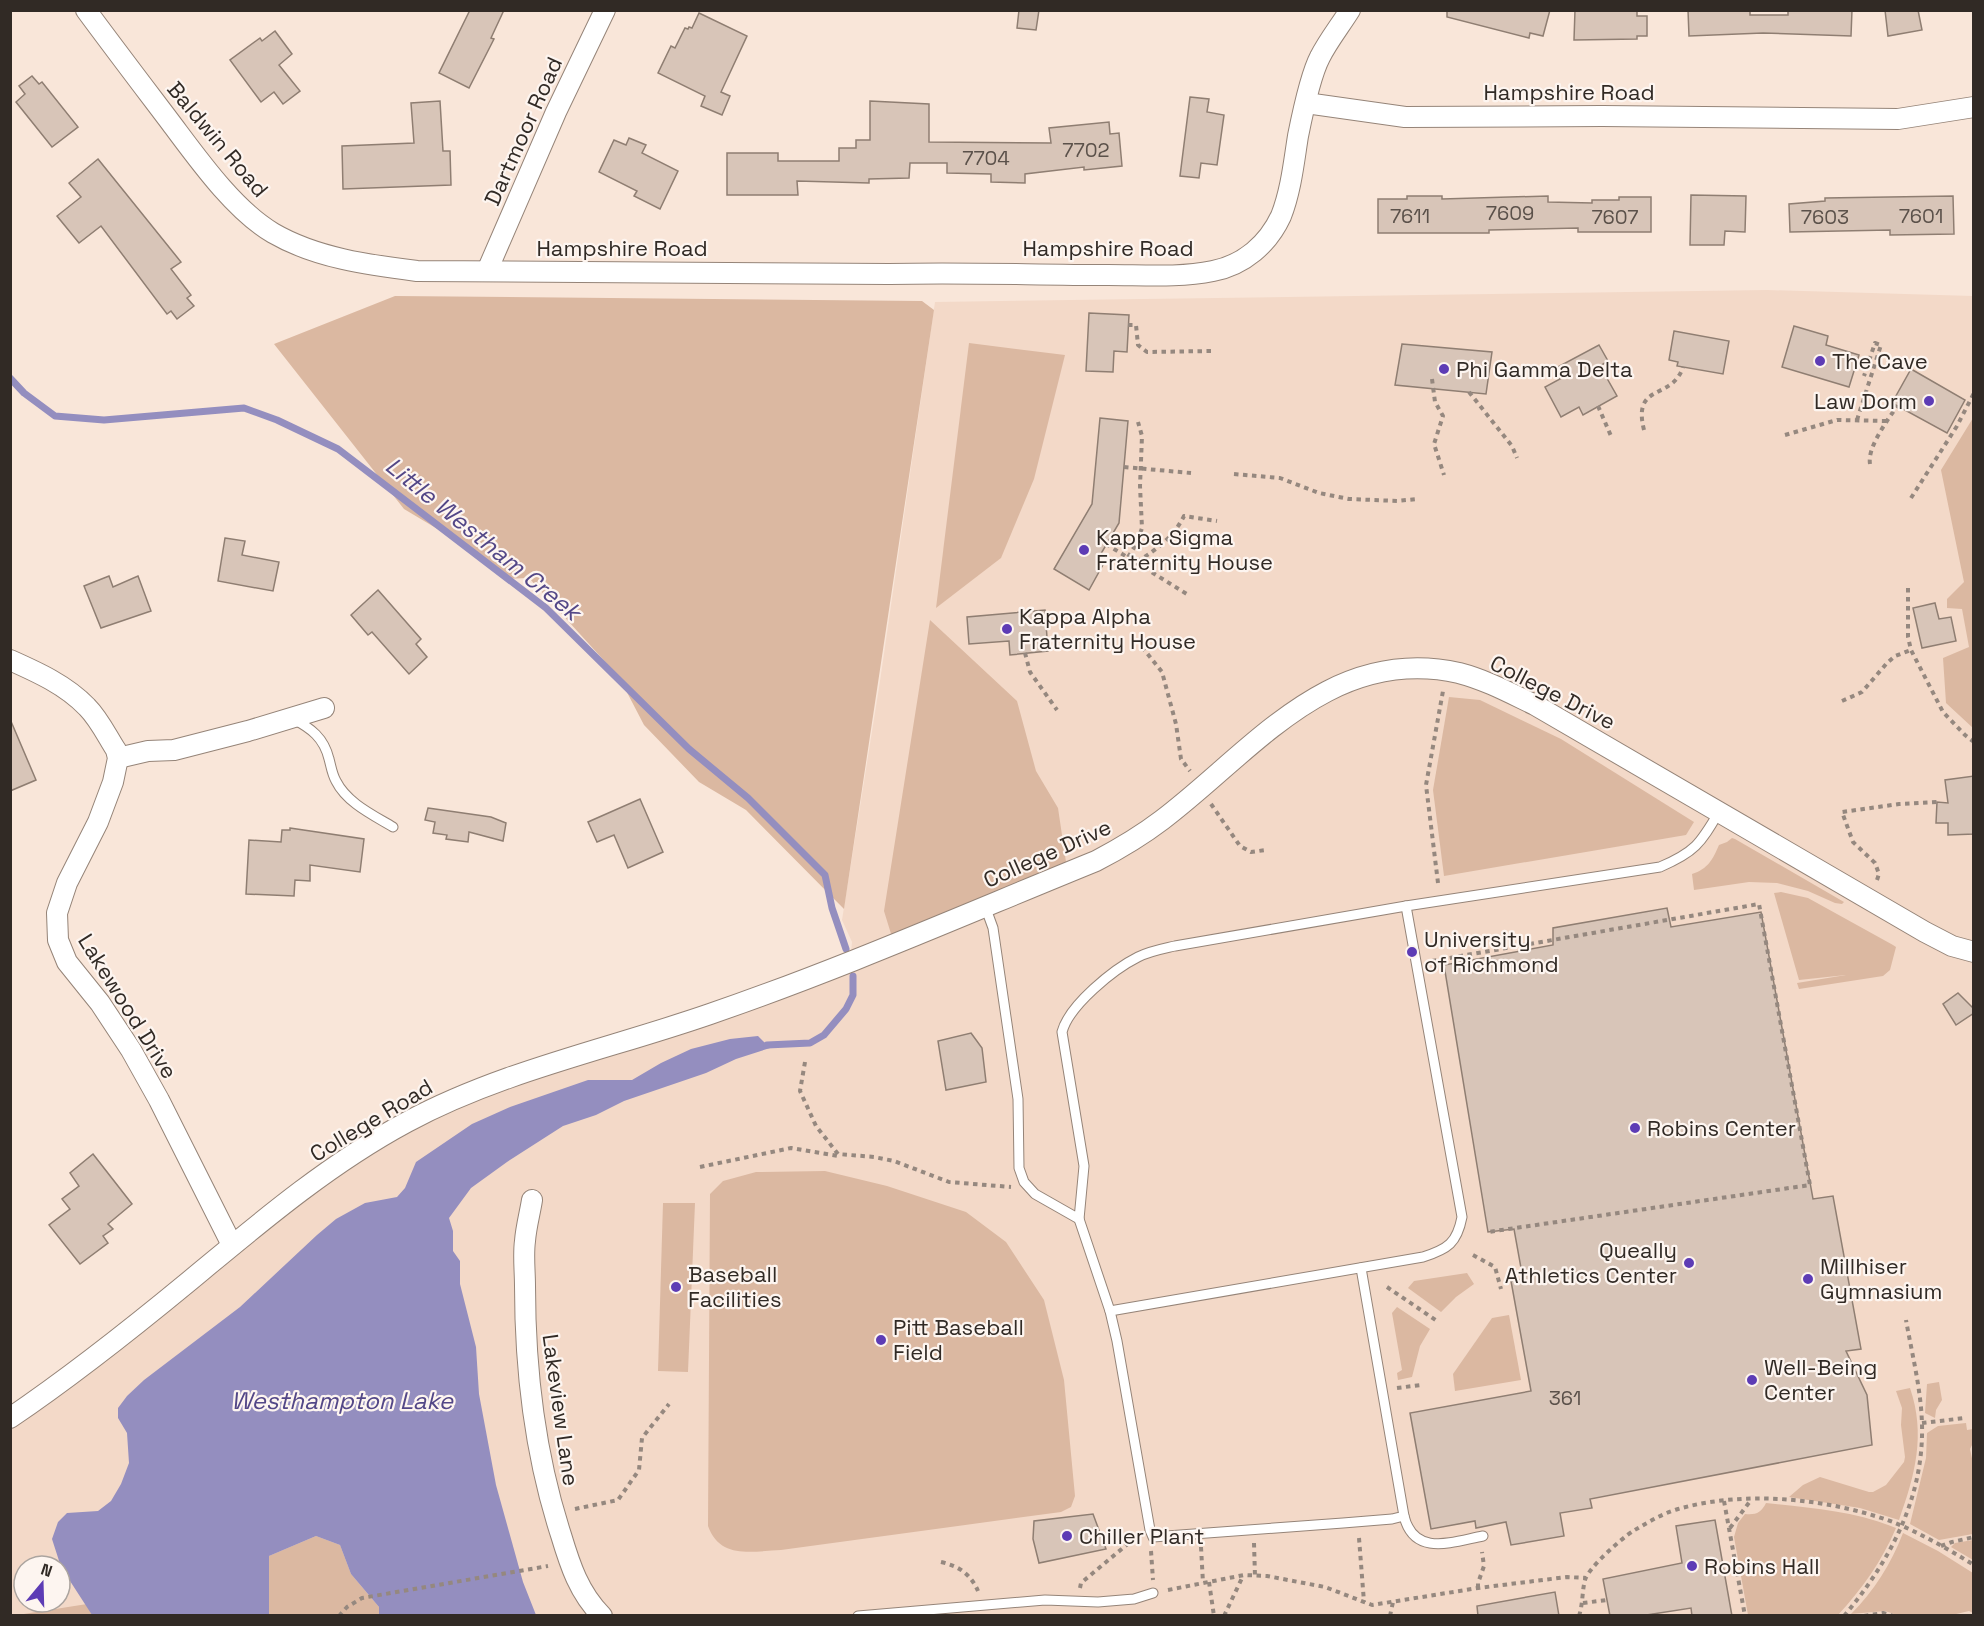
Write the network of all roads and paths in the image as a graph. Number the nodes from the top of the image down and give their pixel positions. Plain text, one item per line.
1 (86, 10) edge
2 (605, 10) edge
3 (1350, 10) edge
4 (1306, 103) junction
5 (1974, 107) edge
6 (487, 271) junction
7 (1128, 325) dead end
8 (1213, 351) dead end
9 (1683, 367) dead end
10 (1864, 376) dead end
11 (1432, 379) dead end
12 (1468, 393) dead end
13 (1974, 393) edge
14 (1598, 406) dead end
15 (1897, 406) dead end
16 (1857, 420) junction
17 (1888, 421) junction
18 (1138, 422) dead end
19 (1644, 430) dead end
20 (1785, 435) dead end
21 (1611, 436) dead end
22 (1517, 458) dead end
23 (1870, 464) dead end
24 (1124, 467) dead end
25 (1141, 468) junction
26 (1191, 473) dead end
27 (1234, 474) dead end
28 (1444, 475) dead end
29 (1911, 498) dead end
30 (1417, 499) dead end
31 (1217, 522) dead end
32 (1107, 544) dead end
33 (1128, 556) junction
34 (1137, 562) junction
35 (1908, 588) dead end
36 (1190, 596) dead end
37 (1142, 647) dead end
38 (1911, 650) junction
39 (1025, 653) dead end
40 (10, 660) edge
41 (1444, 689) dead end
42 (1842, 701) dead end
43 (324, 708) dead end
44 (1057, 710) dead end
45 (291, 718) junction
46 (1974, 742) edge
47 (118, 758) junction
48 (1194, 776) dead end
49 (1208, 798) dead end
50 (1937, 802) dead end
51 (1719, 812) junction
52 (393, 827) dead end
53 (1266, 850) dead end
54 (1438, 883) dead end
55 (1874, 885) dead end
56 (985, 906) junction
57 (1406, 906) junction
58 (1974, 952) edge
59 (1430, 961) dead end
60 (850, 962) joint
61 (805, 1062) dead end
62 (838, 1156) dead end
63 (700, 1167) dead end
64 (1030, 1188) junction
65 (532, 1200) dead end
66 (1079, 1219) junction
67 (1488, 1233) dead end
68 (232, 1245) junction
69 (1473, 1255) dead end
70 (1361, 1268) junction
71 (1387, 1287) dead end
72 (1501, 1289) dead end
73 (1110, 1311) junction
74 (1906, 1320) dead end
75 (1437, 1321) dead end
76 (1421, 1385) dead end
77 (1397, 1388) dead end
78 (669, 1404) dead end
79 (10, 1418) edge
80 (1965, 1418) dead end
81 (1922, 1423) junction
82 (1752, 1500) junction
83 (1724, 1502) junction
84 (554, 1513) junction
85 (1404, 1516) junction
86 (1901, 1527) junction
87 (1729, 1529) junction
88 (1200, 1534) junction
89 (1359, 1534) dead end
90 (1138, 1536) dead end
91 (1483, 1536) dead end
92 (1974, 1538) edge
93 (1253, 1541) dead end
94 (1941, 1547) junction
95 (1151, 1549) dead end
96 (1471, 1553) dead end
97 (940, 1562) dead end
98 (547, 1565) dead end
99 (1974, 1565) edge
100 (1153, 1570) dead end
101 (1244, 1575) junction
102 (1256, 1576) junction
103 (1586, 1578) junction
104 (1209, 1582) junction
105 (1081, 1583) dead end
106 (1203, 1584) junction
107 (1478, 1588) junction
108 (1153, 1593) joint
109 (1607, 1600) dead end
110 (1364, 1602) junction
111 (1393, 1602) junction
112 (1582, 1603) junction
113 (984, 1605) junction
114 (339, 1616) edge
115 (602, 1616) edge
116 (858, 1616) edge
117 (1214, 1616) edge
118 (1224, 1616) edge
119 (1390, 1616) edge
120 (1579, 1616) edge
121 (1745, 1616) edge
122 (1844, 1616) edge
123 (1864, 1616) edge
124 (1893, 1616) edge

1 - 6 street, Baldwin Road
2 - 6 street, Dartmoor Road
3 - 4 street
4 - 5 street, Hampshire Road
4 - 6 street, Hampshire Road
7 - 8 path
9 - 19 path
10 - 16 path
11 - 28 path
12 - 22 path
13 - 29 path
14 - 21 path
15 - 17 path
16 - 17 path
16 - 20 path
17 - 23 path
18 - 25 path
24 - 25 path
25 - 26 path
25 - 33 path
27 - 30 path
31 - 34 path
32 - 33 path
33 - 34 path
34 - 36 path
35 - 38 path
37 - 48 path
38 - 42 path
38 - 46 path
39 - 44 path
40 - 47 street
41 - 54 path
43 - 45 street
45 - 47 street
45 - 52 lane
47 - 68 street, Lakewood Drive
49 - 53 path
50 - 55 path
51 - 56 street, College Drive
51 - 57 lane
51 - 58 street, College Drive
56 - 60 street, College Drive
56 - 64 lane
57 - 66 lane
57 - 70 lane
59 - 67 path
60 - 68 street, College Road
61 - 64 path
62 - 63 path
64 - 66 lane
65 - 84 street, Lakeview Lane
66 - 73 lane
68 - 79 street, College Road
69 - 72 path
70 - 73 lane
70 - 85 lane
71 - 75 path
73 - 88 lane
74 - 81 path
76 - 77 path
78 - 84 path
80 - 81 path
81 - 86 path
82 - 83 path
82 - 86 path
82 - 87 path
83 - 87 path
83 - 103 path
84 - 115 street, Lakeview Lane
85 - 88 lane
85 - 91 lane
86 - 94 path
86 - 122 path
87 - 121 path
88 - 106 path
89 - 110 path
90 - 105 path
92 - 94 path
93 - 102 path
94 - 99 path
95 - 100 path
96 - 107 path
97 - 113 path
98 - 114 path
101 - 102 path
101 - 104 path
101 - 118 path
102 - 110 path
103 - 107 path
103 - 112 path
104 - 106 path
104 - 117 path
106 - 108 path
107 - 111 path
108 - 113 lane
109 - 112 path
110 - 111 path
111 - 119 path
112 - 120 path
113 - 116 lane
123 - 124 path

